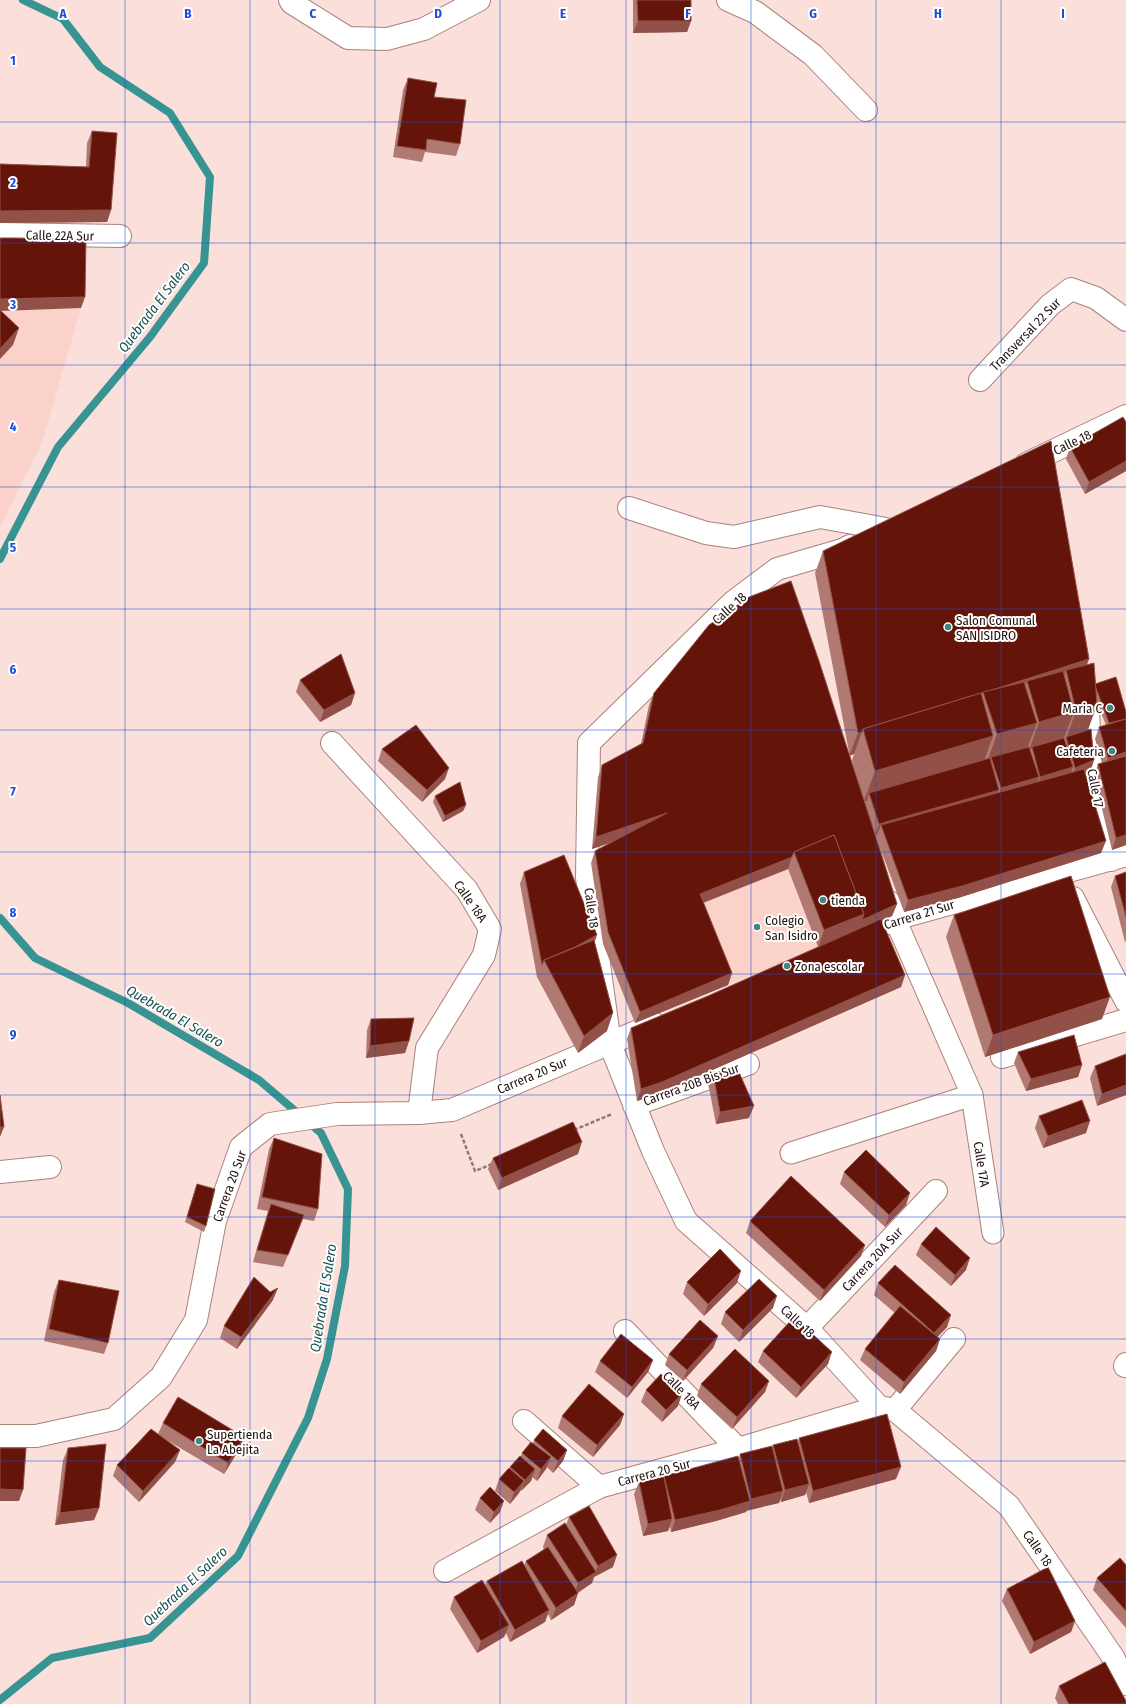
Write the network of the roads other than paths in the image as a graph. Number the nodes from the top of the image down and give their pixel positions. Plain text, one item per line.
1 (479, 0) edge
2 (728, 0) edge
3 (292, 1) edge
4 (759, 6) edge
5 (866, 110) dead end
6 (0, 234) edge
7 (120, 236) dead end
8 (1126, 320) edge
9 (980, 380) dead end
10 (1126, 416) edge
11 (1049, 454) junction
12 (1007, 473) edge
13 (1053, 477) edge
14 (629, 508) dead end
15 (908, 520) edge
16 (886, 530) junction
17 (777, 569) junction
18 (785, 590) edge
19 (1085, 676) edge
20 (332, 743) dead end
21 (1118, 857) edge
22 (1061, 873) junction
23 (885, 883) edge
24 (896, 919) junction
25 (837, 945) edge
26 (1126, 1001) edge
27 (676, 1015) edge
28 (1126, 1020) edge
29 (610, 1044) junction
30 (1002, 1057) edge
31 (748, 1064) dead end
32 (972, 1095) junction
33 (634, 1104) junction
34 (419, 1113) junction
35 (791, 1153) dead end
36 (50, 1167) dead end
37 (0, 1172) edge
38 (936, 1191) dead end
39 (993, 1232) dead end
40 (807, 1328) junction
41 (625, 1331) dead end
42 (954, 1339) dead end
43 (887, 1408) junction
44 (524, 1421) dead end
45 (0, 1436) edge
46 (738, 1449) junction
47 (599, 1487) junction
48 (445, 1571) dead end
49 (1120, 1651) edge
50 (1126, 1684) edge

1 - 3 street
2 - 4 street
4 - 5 street
6 - 7 street, Calle 22A Sur
8 - 9 street, Transversal 22 Sur
10 - 11 street, Calle 18
11 - 12 street, Calle 18
11 - 13 street
14 - 16 street
15 - 16 street, Calle 18
16 - 17 street, Calle 18
17 - 18 street
17 - 29 street, Calle 18
19 - 21 street, Calle 17
20 - 34 street, Calle 18A
21 - 22 street, Carrera 21 Sur
22 - 24 street, Carrera 21 Sur
22 - 26 street
23 - 24 street, Calle 17A
24 - 25 street, Carrera 21 Sur
24 - 32 street, Calle 17A
27 - 29 street
28 - 30 street
29 - 33 street, Calle 18
29 - 34 street, Carrera 20 Sur
31 - 33 street, Carrera 20B Bis Sur
32 - 35 street
32 - 39 street, Calle 17A
33 - 40 street, Calle 18
34 - 45 street, Carrera 20 Sur
36 - 37 street
38 - 40 street, Carrera 20A Sur
40 - 43 street, Calle 18
41 - 46 street, Calle 18A
42 - 43 street
43 - 46 street, Carrera 20 Sur
43 - 49 street, Calle 18
44 - 47 street
46 - 47 street, Carrera 20 Sur
47 - 48 street, Carrera 20 Sur
49 - 50 street, Calle 18

